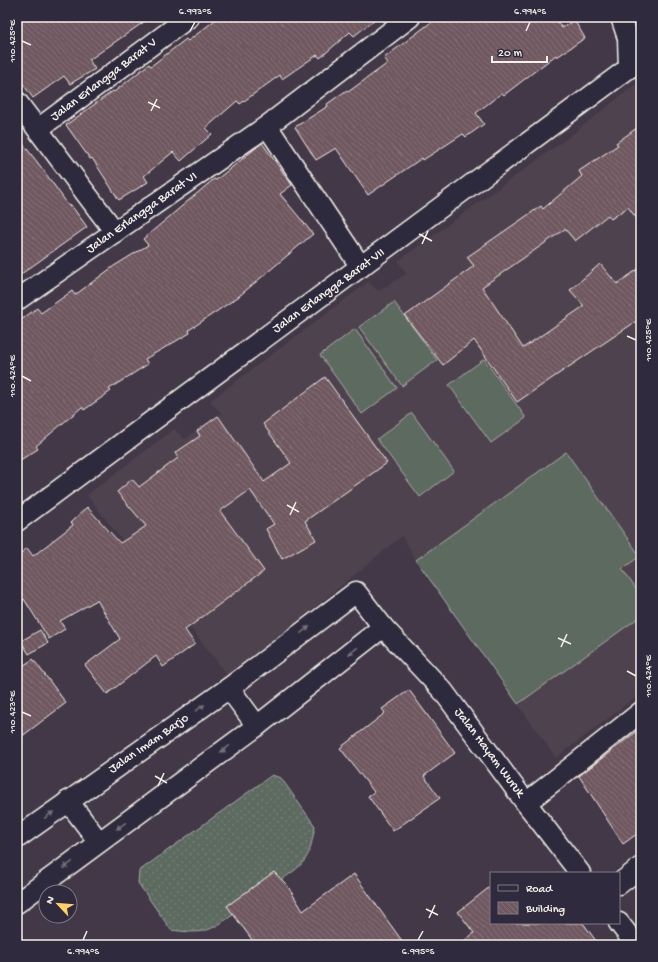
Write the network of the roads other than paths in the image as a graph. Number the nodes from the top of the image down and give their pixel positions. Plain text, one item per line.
1 (189, 17) edge
2 (410, 17) edge
3 (621, 17) edge
4 (635, 63) edge
5 (17, 102) edge
6 (267, 126) junction
7 (38, 129) junction
8 (115, 232) junction
9 (361, 267) junction
10 (17, 300) edge
11 (17, 521) edge
12 (356, 592) joint
13 (384, 627) junction
14 (229, 688) junction
15 (641, 712) edge
16 (257, 726) junction
17 (68, 801) junction
18 (526, 803) junction
19 (17, 838) edge
20 (99, 842) junction
21 (641, 867) edge
22 (579, 872) edge
23 (620, 883) edge
24 (17, 903) edge
25 (620, 924) edge
26 (636, 945) edge

1 - 7 street, Jalan Erlangga Barat V
2 - 6 street, Jalan Erlangga Barat VI
3 - 4 street
4 - 9 street, Jalan Erlangga Barat VII
5 - 7 street
6 - 8 street, Jalan Erlangga Barat VI
6 - 9 street
7 - 8 street
8 - 10 street, Jalan Erlangga Barat VI
9 - 11 street, Jalan Erlangga Barat VII
12 - 13 street, Jalan Hayam Wuruk
14 -> 12 street, Jalan Imam Barjo
13 -> 16 street
13 - 18 street, Jalan Hayam Wuruk
14 - 16 street
17 -> 14 street, Jalan Imam Barjo
15 - 18 street, Jalan Hayam Wuruk
16 -> 20 street
19 -> 17 street, Jalan Imam Barjo
17 - 20 street
18 - 22 street
20 -> 24 street
21 - 23 street
25 - 26 street

